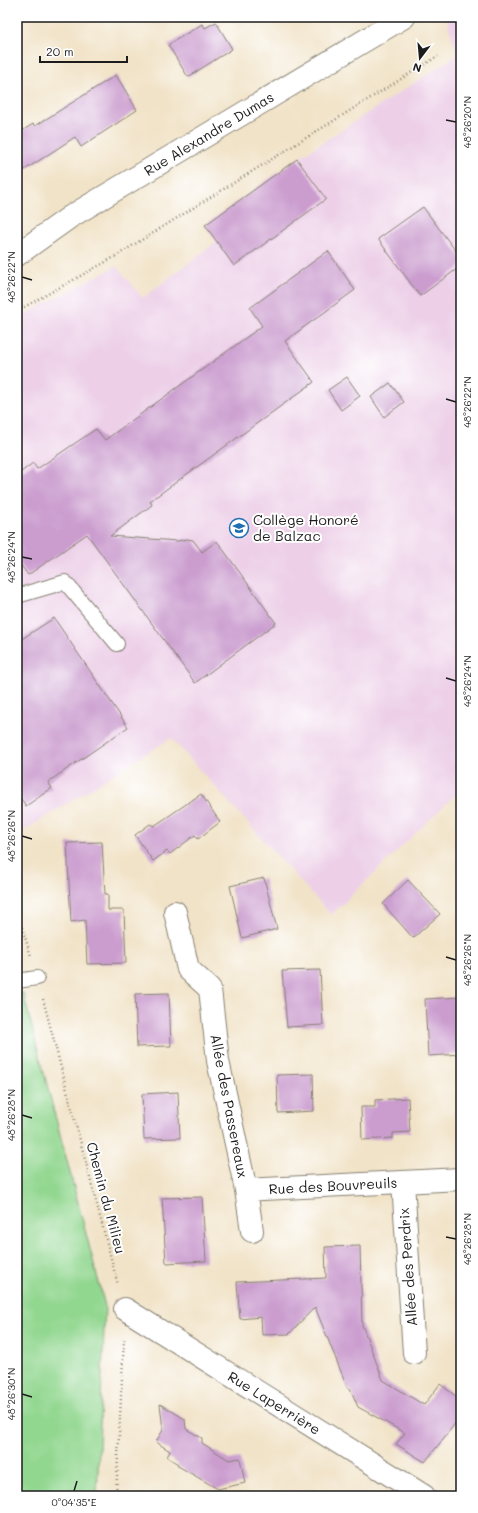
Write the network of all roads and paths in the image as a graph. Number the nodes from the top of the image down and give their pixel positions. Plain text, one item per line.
1 (404, 17) edge
2 (438, 56) dead end
3 (17, 255) edge
4 (17, 311) edge
5 (17, 596) edge
6 (117, 644) dead end
7 (17, 912) edge
8 (176, 912) dead end
9 (37, 978) junction
10 (17, 981) edge
11 (461, 1179) edge
12 (403, 1182) junction
13 (246, 1190) junction
14 (252, 1231) dead end
15 (125, 1309) junction
16 (414, 1353) dead end
17 (116, 1496) edge
18 (424, 1496) edge

1 - 3 street, Rue Alexandre Dumas
2 - 4 path
5 - 6 lane
7 - 9 path, Chemin du Milieu
8 - 13 street, Allée des Passereaux
9 - 10 lane
9 - 15 path, Chemin du Milieu
11 - 12 street, Rue des Bouvreuils
12 - 13 street, Rue des Bouvreuils
12 - 16 street, Allée des Perdrix
13 - 14 street
15 - 17 path, Chemin du Milieu
15 - 18 street, Rue Laperrière

